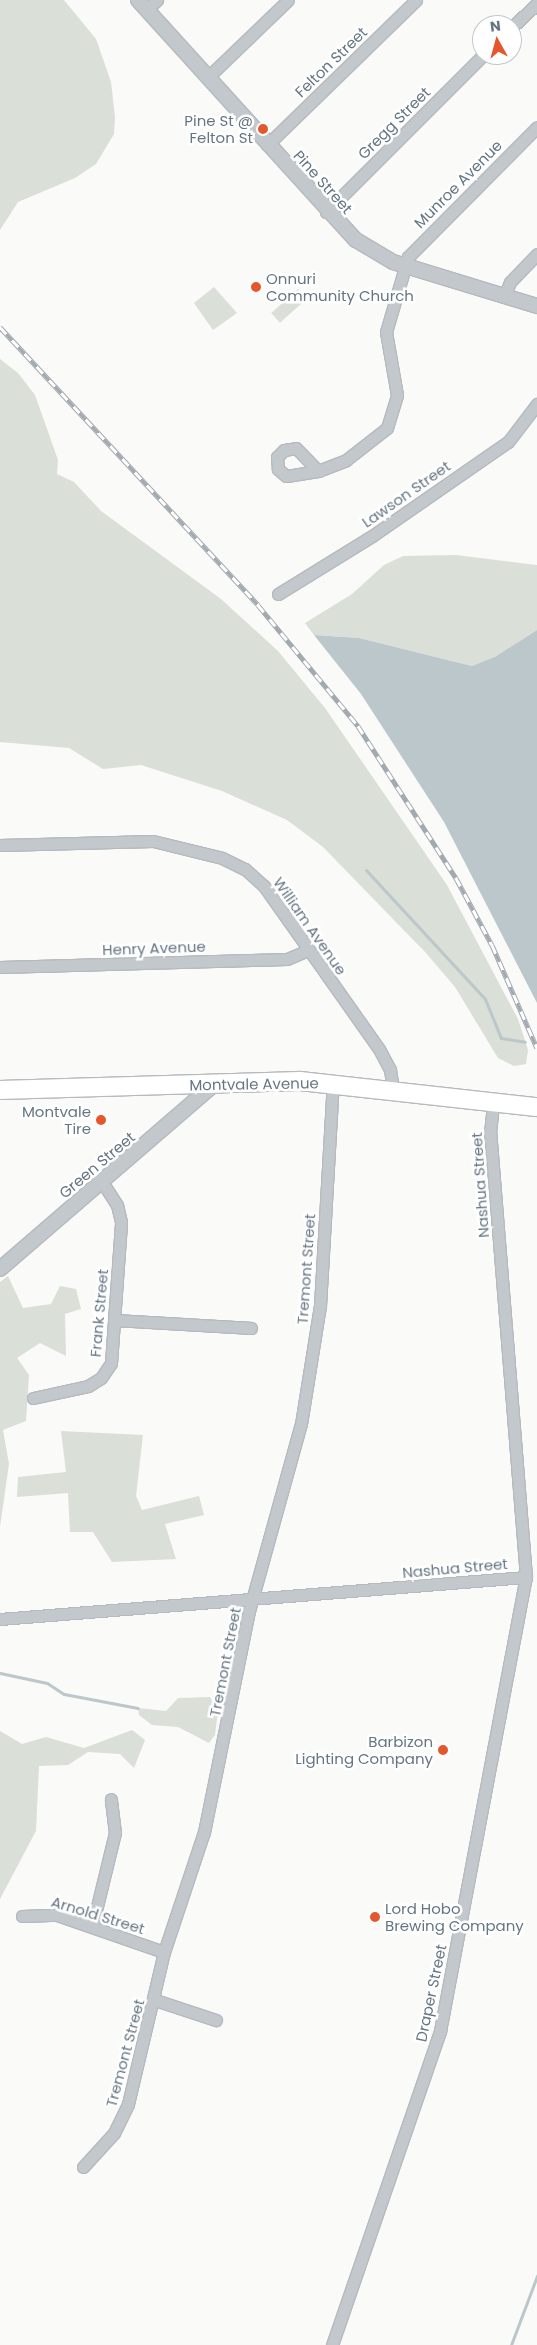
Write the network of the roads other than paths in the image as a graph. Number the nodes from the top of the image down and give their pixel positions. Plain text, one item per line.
1 (288, 0) edge
2 (416, 0) edge
3 (147, 3) edge
4 (537, 4) edge
5 (522, 18) edge
6 (473, 65) edge
7 (206, 78) junction
8 (537, 127) edge
9 (267, 145) junction
10 (326, 212) junction
11 (537, 254) edge
12 (404, 266) junction
13 (504, 297) junction
14 (537, 306) edge
15 (537, 404) edge
16 (318, 472) dead end
17 (278, 594) dead end
18 (0, 845) edge
19 (308, 950) junction
20 (0, 967) edge
21 (333, 1083) junction
22 (214, 1084) junction
23 (0, 1090) edge
24 (393, 1090) junction
25 (493, 1102) junction
26 (537, 1107) edge
27 (102, 1182) junction
28 (0, 1269) edge
29 (116, 1320) junction
30 (251, 1328) dead end
31 (33, 1398) dead end
32 (526, 1577) junction
33 (253, 1600) junction
34 (0, 1619) edge
35 (111, 1799) dead end
36 (22, 1916) dead end
37 (92, 1927) junction
38 (164, 1952) junction
39 (155, 2000) junction
40 (216, 2020) dead end
41 (83, 2167) dead end
42 (332, 2345) edge

1 - 7 street
2 - 9 street, Felton Street
3 - 7 street, Pine Street
4 - 5 street
6 - 10 street, Gregg Street
7 - 9 street, Pine Street
8 - 12 street, Munroe Avenue
9 - 10 street, Pine Street
10 - 12 street, Pine Street
11 - 13 street
12 - 13 street, Pine Street
12 - 16 street, Munroe Avenue
13 - 14 street, Pine Street
15 - 17 street, Lawson Street
18 - 19 street, William Avenue
19 - 20 street, Henry Avenue
19 - 24 street, William Avenue
21 - 22 main road, Montvale Avenue
21 - 24 main road, Montvale Avenue
21 - 33 street, Tremont Street
22 - 23 main road, Montvale Avenue
22 - 27 street, Green Street
24 - 25 main road, Montvale Avenue
25 - 26 main road, Montvale Avenue
25 - 32 street, Nashua Street
27 - 28 street, Green Street
27 - 29 street, Frank Street
29 - 30 street
29 - 31 street, Frank Street
32 - 33 street, Nashua Street
32 - 42 street, Draper Street
33 - 34 street, Nashua Street
33 - 38 street, Tremont Street
35 - 37 street
36 - 37 street, Arnold Street
37 - 38 street, Arnold Street
38 - 39 street, Tremont Street
39 - 40 street
39 - 41 street, Tremont Street

